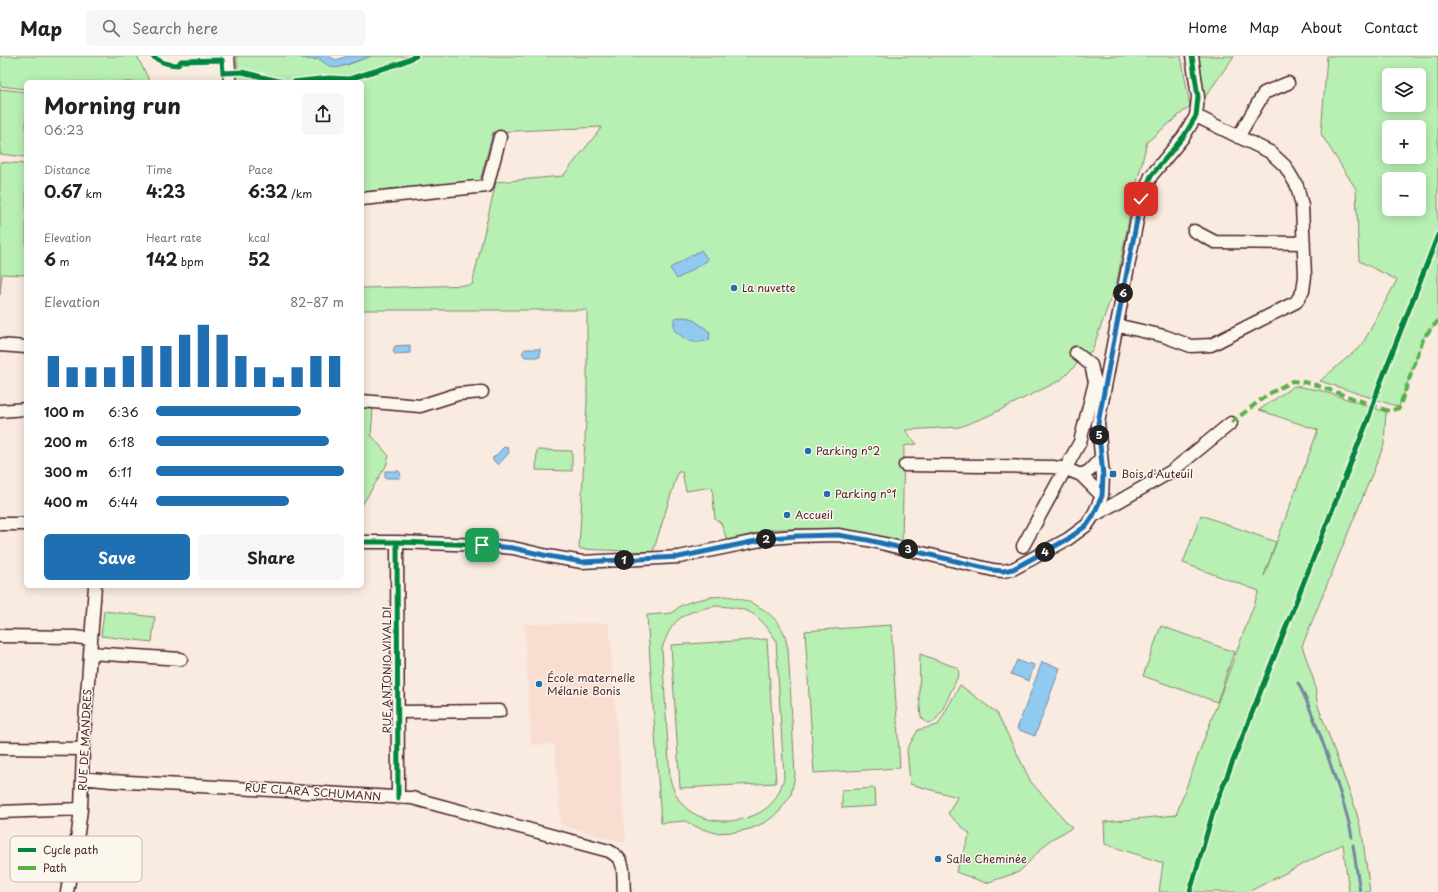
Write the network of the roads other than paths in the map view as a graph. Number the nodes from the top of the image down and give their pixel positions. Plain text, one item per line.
1 (228, 56) edge
2 (1192, 56) edge
3 (230, 80) edge
4 (1288, 82) dead end
5 (1196, 116) junction
6 (500, 137) dead end
7 (1238, 137) junction
8 (364, 199) edge
9 (1194, 231) dead end
10 (1304, 243) junction
11 (1116, 325) junction
12 (0, 346) edge
13 (24, 348) edge
14 (1076, 353) dead end
15 (482, 392) dead end
16 (364, 401) edge
17 (24, 408) edge
18 (0, 411) edge
19 (1231, 423) dead end
20 (1101, 458) junction
21 (905, 465) dead end
22 (1066, 469) junction
23 (1081, 475) junction
24 (1102, 496) junction
25 (1093, 516) junction
26 (0, 524) edge
27 (24, 524) edge
28 (364, 542) edge
29 (397, 542) junction
30 (1023, 546) dead end
31 (95, 588) edge
32 (0, 636) edge
33 (91, 639) junction
34 (90, 654) junction
35 (181, 659) dead end
36 (500, 711) dead end
37 (398, 712) junction
38 (0, 748) edge
39 (83, 749) junction
40 (82, 778) junction
41 (398, 798) junction
42 (81, 809) junction
43 (0, 812) edge
44 (77, 836) edge
45 (69, 882) edge
46 (67, 892) edge
47 (624, 892) edge

1 - 3 street
2 - 5 street
4 - 7 street
5 - 7 street
5 - 11 street
6 - 8 street
7 - 10 street
9 - 10 street
10 - 11 street
11 - 20 street
12 - 13 street
14 - 22 street
15 - 16 street
17 - 18 street
19 - 25 street
20 - 23 street
20 - 24 street
21 - 22 street
22 - 23 street
22 - 30 street
23 - 24 street
24 - 25 street
25 - 29 street
26 - 27 street
28 - 29 street
29 - 37 street, RUE ANTONIO VIVALDI
31 - 33 street, RUE DE MANDRES
32 - 33 street
33 - 34 street, RUE DE MANDRES
34 - 35 street
34 - 39 street, RUE DE MANDRES
36 - 37 street
37 - 41 street, RUE ANTONIO VIVALDI
38 - 39 street
39 - 40 street, RUE DE MANDRES
40 - 41 street, RUE CLARA SCHUMANN
40 - 42 street, RUE DE MANDRES
41 - 47 street, RUE CLARA SCHUMANN
42 - 43 street
42 - 44 street, RUE DE MANDRES
45 - 46 street, RUE DE MANDRES

